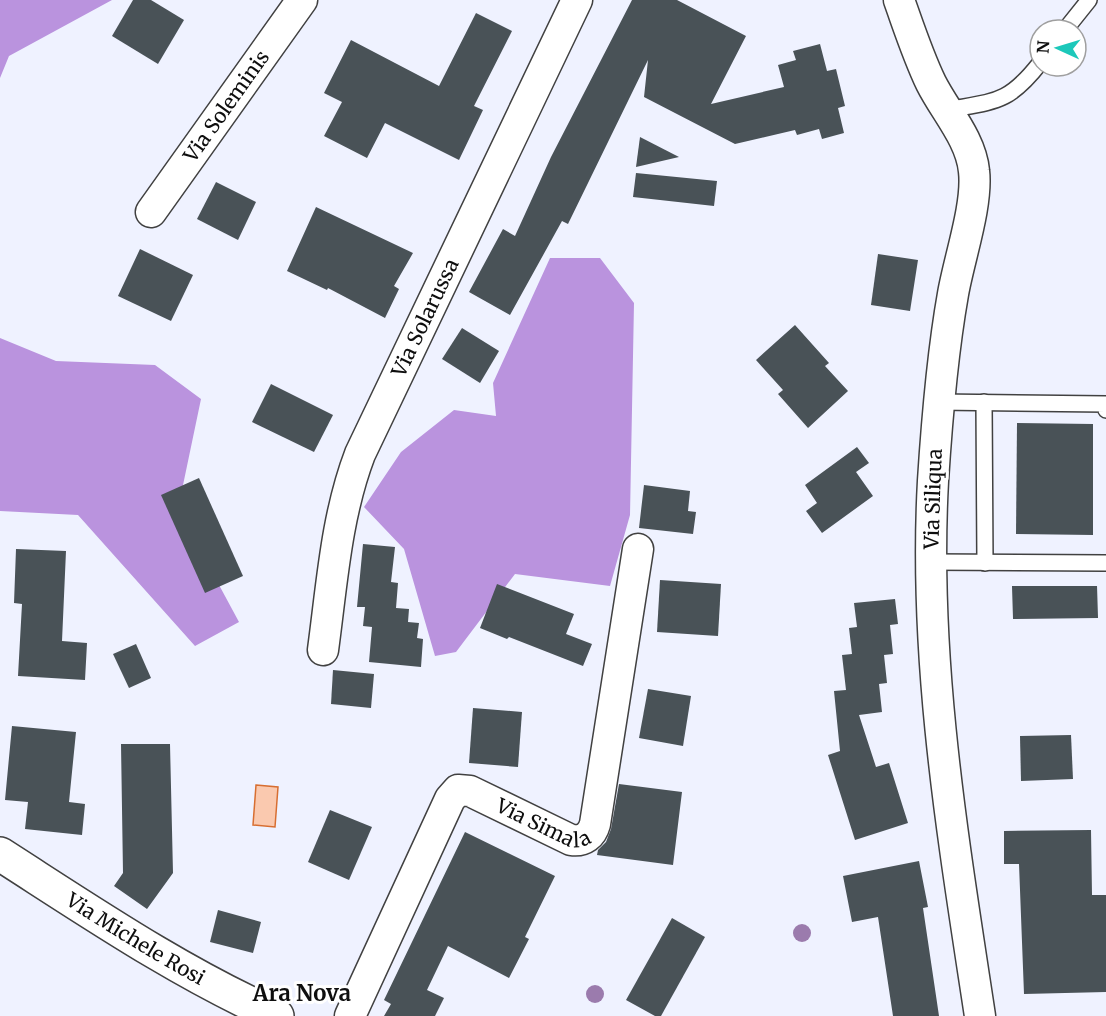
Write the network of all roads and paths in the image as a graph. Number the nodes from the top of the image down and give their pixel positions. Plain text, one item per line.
1 (302, 0) edge
2 (577, 0) edge
3 (898, 0) edge
4 (1089, 0) edge
5 (1075, 18) edge
6 (1028, 78) edge
7 (946, 110) junction
8 (151, 212) dead end
9 (938, 402) junction
10 (984, 402) junction
11 (1106, 410) edge
12 (638, 549) dead end
13 (931, 562) junction
14 (985, 563) junction
15 (1106, 563) edge
16 (323, 650) dead end
17 (0, 854) edge
18 (277, 1016) edge
19 (350, 1016) edge
20 (981, 1016) edge

1 - 8 street, Via Soleminis
2 - 16 street, Via Solarussa
3 - 7 street, Via Siliqua
4 - 5 lane
6 - 7 lane
7 - 9 street, Via Siliqua
9 - 10 lane
9 - 13 street, Via Siliqua
10 - 11 lane
10 - 14 lane
12 - 19 street, Via Simala
13 - 14 lane
13 - 20 street, Via Siliqua
14 - 15 lane
17 - 18 street, Via Michele Rosi

